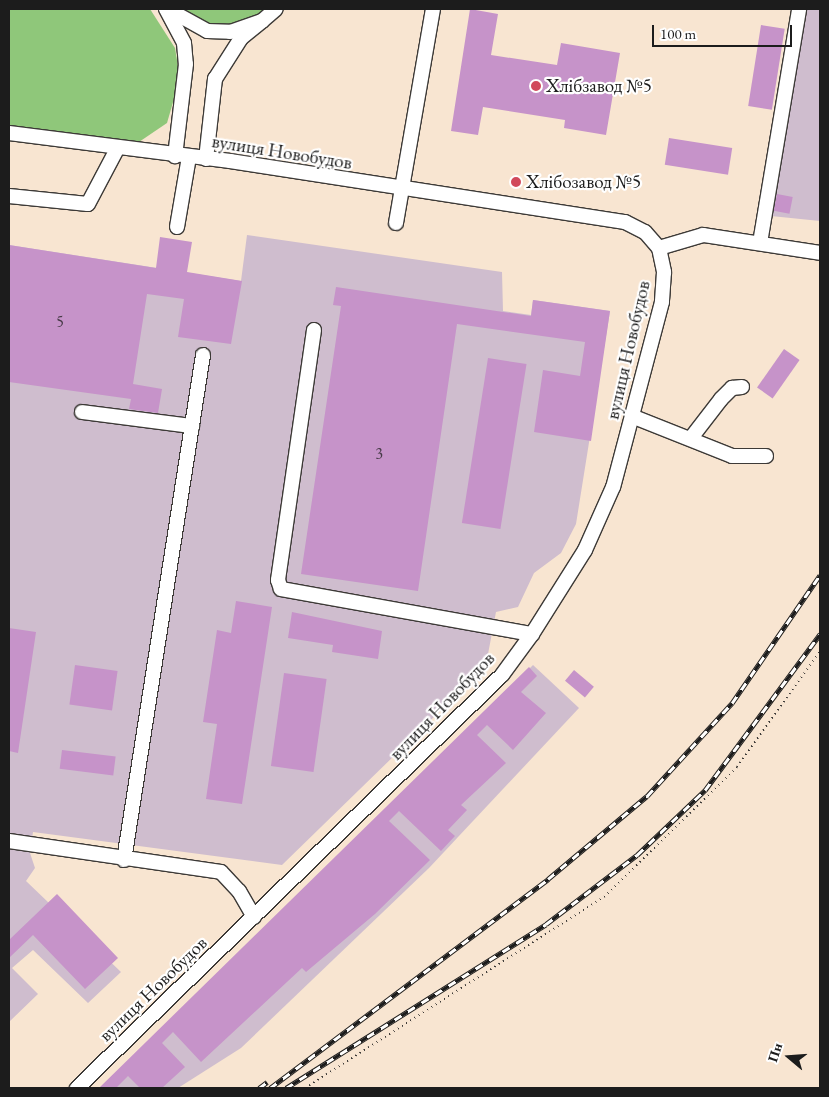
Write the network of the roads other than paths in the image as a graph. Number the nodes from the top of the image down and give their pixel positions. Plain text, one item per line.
1 (167, 9) edge
2 (276, 9) edge
3 (433, 9) edge
4 (799, 9) edge
5 (262, 21) junction
6 (9, 133) edge
7 (117, 149) junction
8 (182, 156) junction
9 (206, 159) junction
10 (402, 190) junction
11 (9, 196) edge
12 (396, 223) dead end
13 (177, 227) dead end
14 (760, 243) junction
15 (659, 248) junction
16 (820, 253) edge
17 (314, 330) dead end
18 (203, 355) dead end
19 (742, 387) dead end
20 (82, 412) dead end
21 (634, 417) junction
22 (192, 426) junction
23 (691, 438) junction
24 (766, 456) dead end
25 (532, 634) junction
26 (9, 841) edge
27 (124, 860) junction
28 (254, 916) junction
29 (77, 1088) edge

1 - 5 street
1 - 8 street
2 - 5 street
3 - 10 street
4 - 14 street
5 - 9 street
6 - 7 street, вулиця Новобудов
7 - 8 street, вулиця Новобудов
7 - 11 street
8 - 9 street, вулиця Новобудов
8 - 13 street
9 - 10 street, вулиця Новобудов
10 - 12 street
10 - 15 street, вулиця Новобудов
14 - 15 street
14 - 16 street
15 - 21 street, вулиця Новобудов
17 - 25 street
18 - 22 street
19 - 23 street
20 - 22 street
21 - 23 street
21 - 25 street, вулиця Новобудов
22 - 27 street
23 - 24 street
25 - 28 street, вулиця Новобудов
26 - 27 street
27 - 28 street
28 - 29 street, вулиця Новобудов

